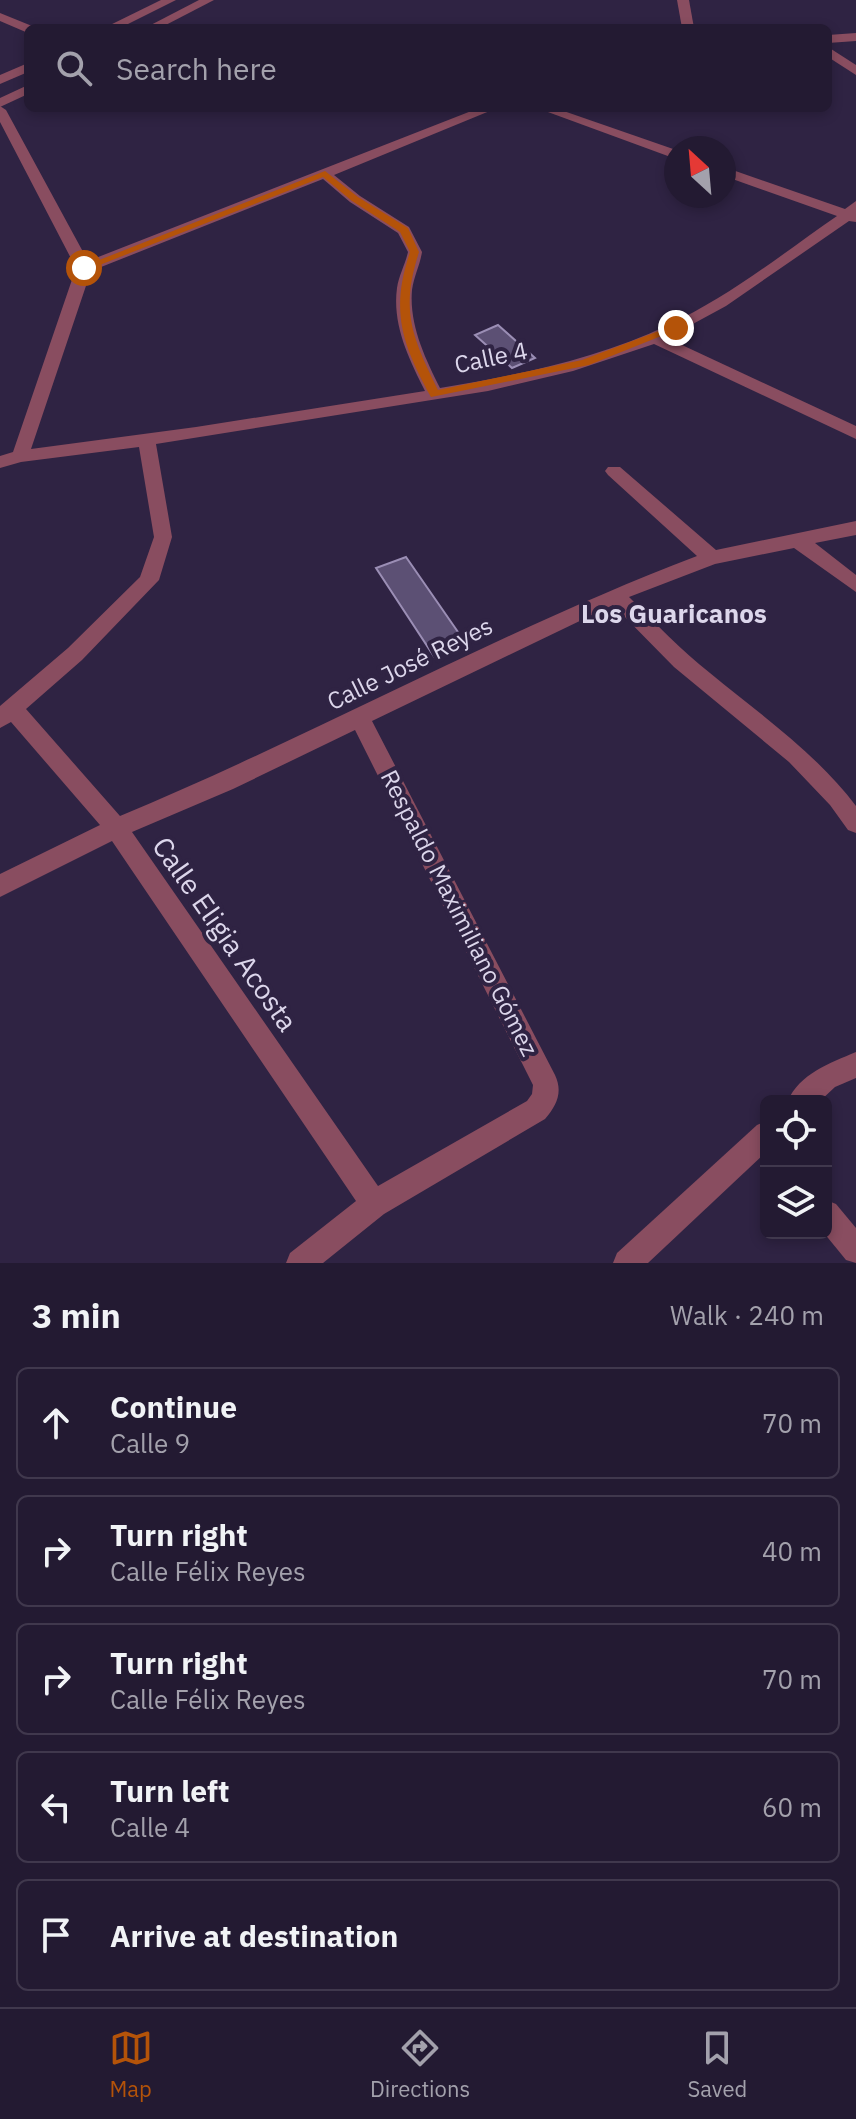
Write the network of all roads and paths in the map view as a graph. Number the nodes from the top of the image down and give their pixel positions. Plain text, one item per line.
1 (170, 0) edge
2 (208, 0) edge
3 (683, 0) edge
4 (0, 17) edge
5 (119, 24) edge
6 (159, 24) edge
7 (687, 24) edge
8 (24, 27) edge
9 (856, 37) edge
10 (832, 39) edge
11 (832, 54) edge
12 (24, 69) edge
13 (856, 71) edge
14 (0, 80) edge
15 (24, 91) edge
16 (0, 103) edge
17 (0, 110) edge
18 (481, 112) edge
19 (554, 112) edge
20 (664, 151) edge
21 (325, 174) junction
22 (736, 175) edge
23 (853, 213) edge
24 (84, 268) junction
25 (652, 337) junction
26 (435, 394) junction
27 (856, 433) edge
28 (147, 442) junction
29 (20, 456) junction
30 (0, 462) edge
31 (614, 471) dead end
32 (856, 528) edge
33 (796, 539) junction
34 (712, 558) junction
35 (856, 585) edge
36 (615, 595) junction
37 (6, 714) edge
38 (359, 717) junction
39 (856, 823) edge
40 (116, 828) junction
41 (0, 886) edge
42 (856, 1065) edge
43 (808, 1095) edge
44 (760, 1143) edge
45 (374, 1204) junction
46 (832, 1221) edge
47 (856, 1250) edge
48 (300, 1263) edge
49 (627, 1263) edge

1 - 5 street
2 - 6 street
3 - 7 street
4 - 8 street
9 - 10 street
11 - 13 street
12 - 14 street
15 - 16 street
17 - 24 street
18 - 21 street
19 - 20 street
21 - 24 street
21 - 26 street
22 - 23 street
23 - 25 street, Calle 4
24 - 29 street
25 - 26 street, Calle 4
25 - 27 street
26 - 28 street, Calle 4
28 - 29 street, Calle 4
28 - 37 street
29 - 30 street, Calle 4
31 - 34 street
32 - 33 street, Calle José Reyes
33 - 34 street, Calle José Reyes
33 - 35 street
34 - 36 street, Calle José Reyes
36 - 38 street, Calle José Reyes
36 - 39 street
37 - 40 street, Calle Eligia Acosta
38 - 40 street, Calle José Reyes
38 - 45 street, Respaldo Maximiliano Gómez
40 - 41 street, Calle José Reyes
40 - 45 street, Calle Eligia Acosta
42 - 43 street
44 - 49 street
45 - 48 street
46 - 47 street

